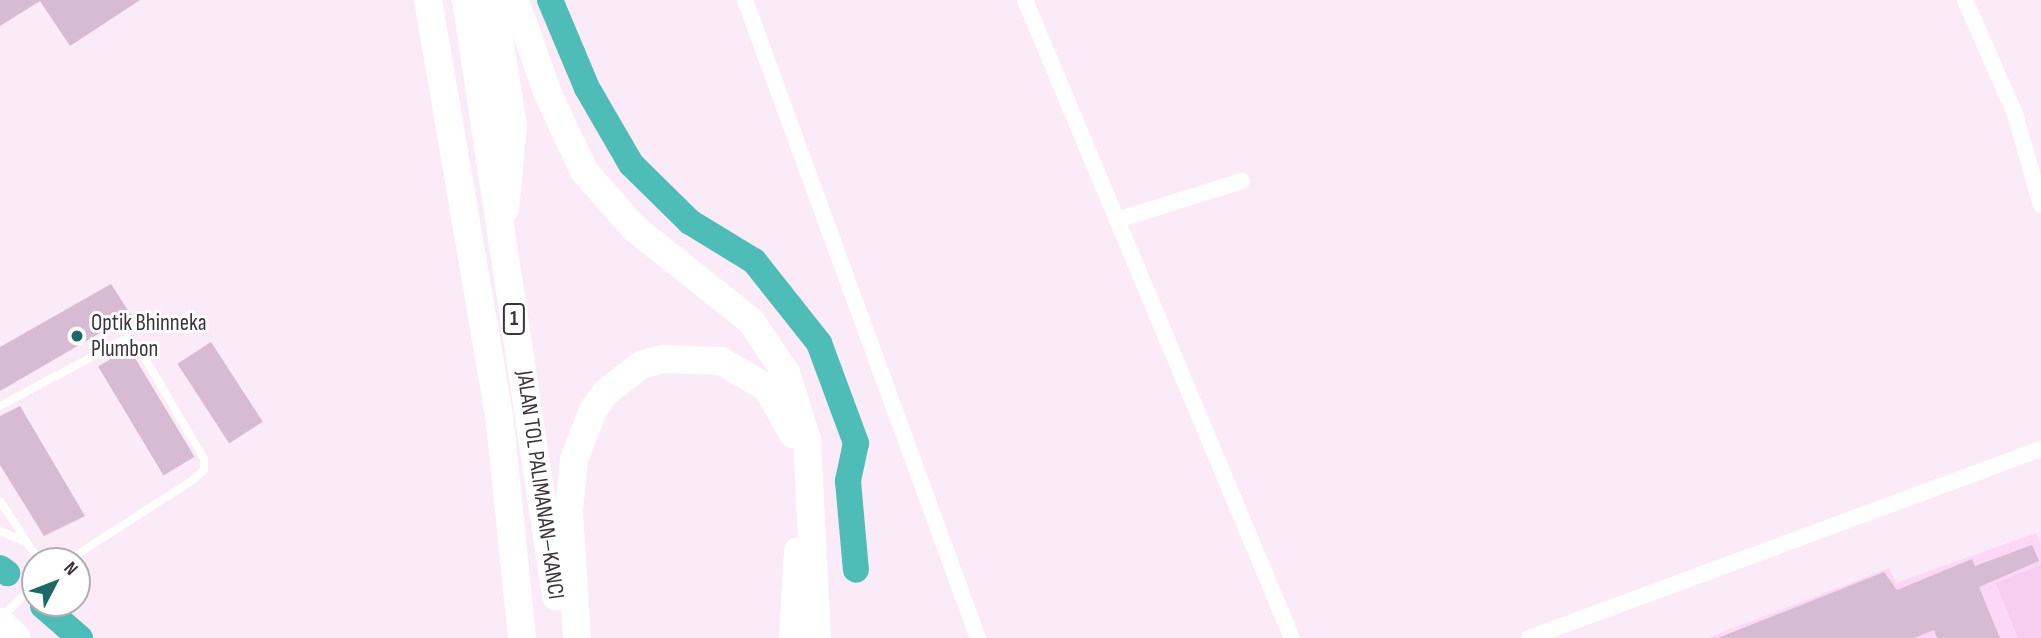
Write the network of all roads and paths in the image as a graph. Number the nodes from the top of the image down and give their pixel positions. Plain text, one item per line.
1 (428, 0) edge
2 (466, 0) edge
3 (493, 0) edge
4 (515, 0) edge
5 (745, 0) edge
6 (1025, 0) edge
7 (1965, 0) edge
8 (1242, 181) dead end
9 (2041, 205) edge
10 (1117, 220) junction
11 (499, 237) junction
12 (0, 406) edge
13 (2041, 449) edge
14 (0, 501) edge
15 (0, 531) edge
16 (24, 541) junction
17 (28, 547) edge
18 (89, 547) edge
19 (21, 599) edge
20 (0, 620) edge
21 (17, 638) edge
22 (522, 638) edge
23 (562, 638) edge
24 (577, 638) edge
25 (793, 638) edge
26 (817, 638) edge
27 (978, 638) edge
28 (1292, 638) edge
29 (1529, 638) edge

1 - 22 highway, JALAN TOL PALIMANAN–KANCI / 1
2 - 11 highway, JALAN TOL PALIMANAN–KANCI / 1
3 - 11 highway
4 - 26 highway
5 - 27 street
6 - 10 street
7 - 9 street
8 - 10 street
10 - 28 street
11 - 23 highway, JALAN TOL PALIMANAN–KANCI / 1
12 - 18 lane
13 - 29 street
14 - 16 lane
15 - 16 lane
16 - 17 lane
19 - 20 lane
20 - 21 highway
24 - 25 highway

